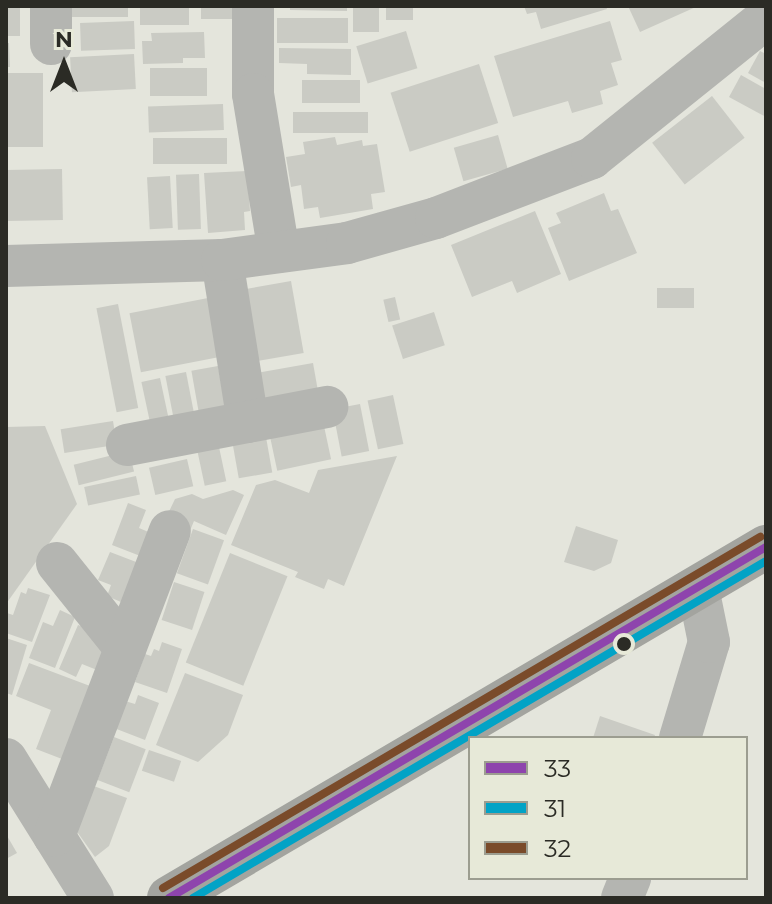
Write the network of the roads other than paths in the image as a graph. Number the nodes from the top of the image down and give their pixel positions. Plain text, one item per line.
1 (253, 6) edge
2 (766, 18) edge
3 (279, 252) junction
4 (222, 260) junction
5 (6, 266) edge
6 (327, 407) dead end
7 (248, 422) junction
8 (127, 445) dead end
9 (170, 531) dead end
10 (766, 547) edge
11 (57, 563) dead end
12 (698, 588) junction
13 (125, 648) junction
14 (681, 736) edge
15 (6, 759) edge
16 (54, 836) junction
17 (93, 898) edge
18 (169, 898) edge

1 - 3 street
2 - 3 street
3 - 4 street
4 - 5 street
4 - 7 street
6 - 7 street
7 - 8 street
9 - 13 street
10 - 12 main road
11 - 13 street
12 - 14 street
12 - 18 main road
13 - 16 street
15 - 16 street
16 - 17 street

